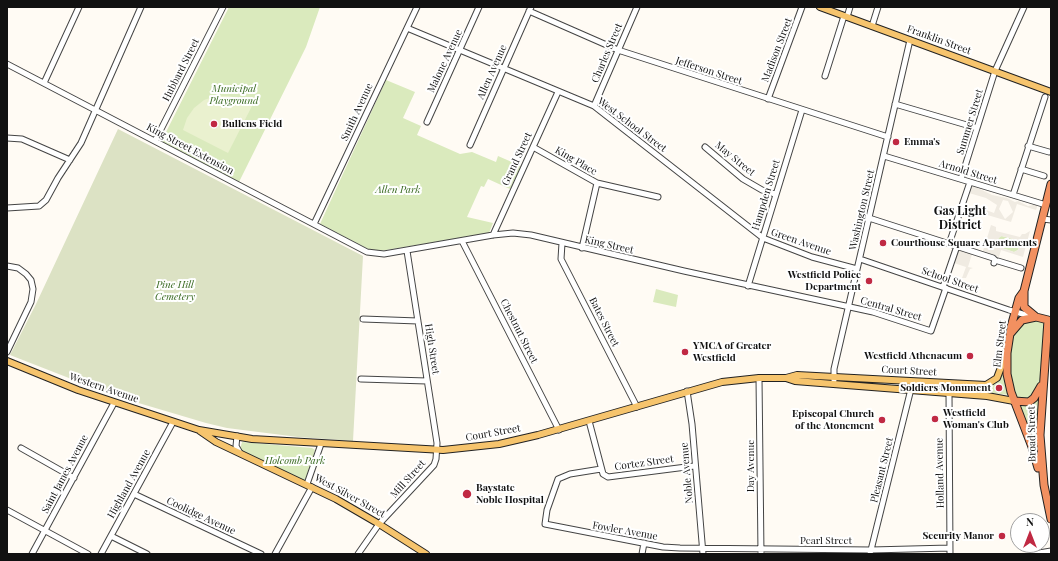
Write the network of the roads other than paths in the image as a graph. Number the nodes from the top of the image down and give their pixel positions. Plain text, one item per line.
1 (79, 7) edge
2 (141, 7) edge
3 (223, 7) edge
4 (417, 7) edge
5 (479, 7) edge
6 (637, 7) edge
7 (802, 7) edge
8 (820, 7) edge
9 (850, 7) edge
10 (878, 7) edge
11 (1024, 7) edge
12 (530, 9) edge
13 (845, 16) junction
14 (872, 26) junction
15 (407, 28) junction
16 (910, 40) junction
17 (460, 50) junction
18 (618, 50) junction
19 (7, 64) edge
20 (503, 69) junction
21 (995, 71) junction
22 (825, 76) dead end
23 (44, 83) junction
24 (558, 92) junction
25 (1051, 92) edge
26 (1045, 97) dead end
27 (768, 99) junction
28 (896, 104) junction
29 (594, 106) junction
30 (95, 110) junction
31 (802, 110) junction
32 (427, 122) dead end
33 (977, 128) junction
34 (888, 137) junction
35 (7, 138) edge
36 (155, 141) junction
37 (470, 144) dead end
38 (1028, 146) junction
39 (533, 147) junction
40 (705, 147) dead end
41 (1050, 152) dead end
42 (884, 156) junction
43 (70, 160) junction
44 (1021, 169) junction
45 (1044, 176) dead end
46 (961, 179) junction
47 (970, 182) junction
48 (596, 183) junction
49 (1051, 184) edge
50 (776, 194) junction
51 (1013, 195) junction
52 (658, 197) dead end
53 (1046, 205) junction
54 (7, 208) edge
55 (870, 218) junction
56 (1043, 218) junction
57 (1051, 220) edge
58 (314, 224) junction
59 (493, 235) junction
60 (763, 238) junction
61 (462, 241) junction
62 (562, 243) junction
63 (949, 244) junction
64 (957, 246) junction
65 (582, 248) junction
66 (364, 251) joint
67 (407, 251) junction
68 (860, 259) junction
69 (7, 266) edge
70 (1021, 268) dead end
71 (857, 269) junction
72 (748, 286) junction
73 (944, 288) junction
74 (1024, 291) junction
75 (848, 307) junction
76 (1015, 312) junction
77 (1036, 317) junction
78 (363, 318) dead end
79 (1049, 320) edge
80 (418, 321) junction
81 (1010, 334) junction
82 (1051, 342) edge
83 (1008, 347) junction
84 (7, 352) edge
85 (1046, 352) junction
86 (7, 361) edge
87 (834, 377) junction
88 (760, 378) junction
89 (786, 378) junction
90 (361, 379) dead end
91 (873, 379) junction
92 (428, 381) junction
93 (912, 382) junction
94 (1042, 382) junction
95 (834, 384) junction
96 (950, 384) junction
97 (873, 387) junction
98 (911, 389) junction
99 (687, 391) junction
100 (949, 392) junction
101 (1014, 401) junction
102 (114, 403) junction
103 (637, 407) junction
104 (173, 422) junction
105 (589, 422) junction
106 (197, 429) junction
107 (559, 430) junction
108 (237, 436) junction
109 (321, 444) junction
110 (21, 448) dead end
111 (437, 450) junction
112 (240, 453) junction
113 (694, 466) junction
114 (602, 468) junction
115 (74, 478) junction
116 (309, 485) junction
117 (1044, 485) junction
118 (134, 494) junction
119 (7, 510) edge
120 (1051, 519) edge
121 (379, 524) junction
122 (45, 531) junction
123 (111, 536) junction
124 (644, 543) junction
125 (703, 548) junction
126 (950, 551) edge
127 (1051, 551) edge
128 (761, 552) edge
129 (870, 552) edge
130 (32, 554) edge
131 (88, 554) edge
132 (101, 554) edge
133 (147, 554) edge
134 (261, 554) edge
135 (275, 554) edge
136 (358, 554) edge
137 (426, 554) edge
138 (642, 554) edge
139 (703, 554) edge
140 (1033, 554) edge

1 - 23 street
2 - 30 street
3 - 36 street, Hubbard Street
4 - 15 street, Smith Avenue
5 - 17 street, Malone Avenue
6 - 18 street, Charles Street
7 - 27 street, Madison Street
8 - 13 main road, Franklin Street
9 - 13 street
10 - 14 street
11 - 21 street, Summer Street
12 - 18 street, Jefferson Street
12 - 20 street, Allen Avenue
13 - 14 main road, Franklin Street
13 - 22 street
14 - 16 main road, Franklin Street
15 - 17 street, West School Street
15 - 58 street, Smith Avenue
16 - 21 main road, Franklin Street
16 - 28 street, Washington Street
17 - 20 street, West School Street
17 - 32 street, Malone Avenue
18 - 27 street, Jefferson Street
18 - 29 street, Charles Street
19 - 23 street, King Street Extension
20 - 24 street, West School Street
20 - 37 street, Allen Avenue
21 - 25 main road, Franklin Street
21 - 33 street, Summer Street
23 - 30 street, King Street Extension
24 - 29 street, West School Street
24 - 39 street, Grand Street
26 - 38 street
27 - 31 street, Jefferson Street
28 - 33 street
28 - 34 street, Washington Street
29 - 60 street, West School Street
30 - 36 street, King Street Extension
30 - 43 street
31 - 34 street, Jefferson Street
31 - 50 street, Hampden Street
33 - 46 street, Summer Street
34 - 42 street, Washington Street
35 - 43 street
36 - 58 street, King Street Extension
38 - 41 street
38 - 44 street
39 - 48 street, King Place
39 - 59 street, Grand Street
40 - 50 street, May Street
42 - 46 street, Arnold Street
42 - 55 street, Washington Street
43 - 54 street
44 - 45 street
44 - 51 street
46 - 47 street, Arnold Street
47 - 51 street, Arnold Street
47 - 63 street
48 - 52 street, King Place
48 - 65 street
49 - 53 highway, Elm Street
50 - 60 street, Hampden Street
51 - 53 street, Arnold Street
53 - 56 highway, Elm Street
55 - 63 street
55 - 68 street, Washington Street
56 - 57 street
56 - 74 highway, Elm Street
58 - 66 street, King Street Extension
59 - 61 street, King Street
59 - 62 street, King Street
60 - 71 street, Green Avenue
60 - 72 street, Hampden Street
61 - 67 street, King Street
61 - 107 street, Chestnut Street
62 - 65 street, King Street
62 - 103 street, Bates Street
63 - 64 street
64 - 70 street
64 - 73 street
65 - 72 street, King Street
66 - 67 street, King Street
67 - 80 street, High Street
68 - 71 street, Washington Street
68 - 73 street, School Street
69 - 84 street
71 - 75 street, Washington Street
72 - 75 street, King Street
73 - 75 street, Central Street
73 - 76 street, School Street
74 - 76 highway, Elm Street
74 - 77 highway, Elm Street
75 - 87 street, Washington Street
76 - 77 street, School Street
76 - 81 highway, Elm Street
77 - 79 highway
77 - 81 highway
78 - 80 street
79 - 85 highway, Broad Street
80 - 92 street, High Street
81 - 83 highway, Elm Street
82 - 85 main road
83 - 96 main road, Court Street
83 - 101 highway, Elm Street
85 - 94 highway, Broad Street
86 - 102 main road, Western Avenue
87 - 89 main road, Court Street
87 - 91 main road, Court Street
87 - 95 street, Washington Street
88 - 89 main road, Court Street
88 - 99 main road, Court Street
88 - 128 street, Day Avenue
89 - 95 main road, Court Street
90 - 92 street
91 - 93 main road, Court Street
91 - 97 main road
92 - 111 street, High Street
93 - 96 main road, Court Street
93 - 98 main road
94 - 101 highway, Broad Street
94 - 117 highway, Broad Street
95 - 97 main road, Court Street
96 - 100 main road
97 - 98 main road, Court Street
98 - 100 main road, Court Street
98 - 129 street, Pleasant Street
99 - 103 main road, Court Street
99 - 113 street, Noble Avenue
100 - 101 main road, Court Street
100 - 126 street, Holland Avenue
101 - 117 highway, Broad Street
102 - 104 main road, Western Avenue
102 - 115 street, Saint James Avenue
103 - 105 main road, Court Street
104 - 106 main road, Western Avenue
104 - 118 street, Highland Avenue
105 - 107 main road, Court Street
105 - 114 street
106 - 108 main road, Court Street
106 - 112 main road, West Silver Street
107 - 111 main road, Court Street
108 - 109 main road, Court Street
108 - 112 street
109 - 111 main road, Court Street
109 - 116 street
110 - 115 street
111 - 121 street, Mill Street
112 - 116 main road, West Silver Street
113 - 114 street, Cortez Street
113 - 125 street, Noble Avenue
114 - 124 street, Fowler Avenue
115 - 122 street, Saint James Avenue
116 - 121 main road, West Silver Street
116 - 135 street
117 - 120 highway, Broad Street
118 - 123 street, Highland Avenue
118 - 134 street, Coolidge Avenue
119 - 122 street
121 - 136 street, Mill Street
121 - 137 main road, West Silver Street
122 - 130 street, Saint James Avenue
122 - 131 street
123 - 132 street, Highland Avenue
123 - 133 street
124 - 125 street, Fowler Avenue
124 - 138 street
125 - 128 street, Pearl Street
125 - 139 street, Noble Avenue
126 - 129 street, Pearl Street
127 - 140 street
128 - 129 street, Pearl Street

